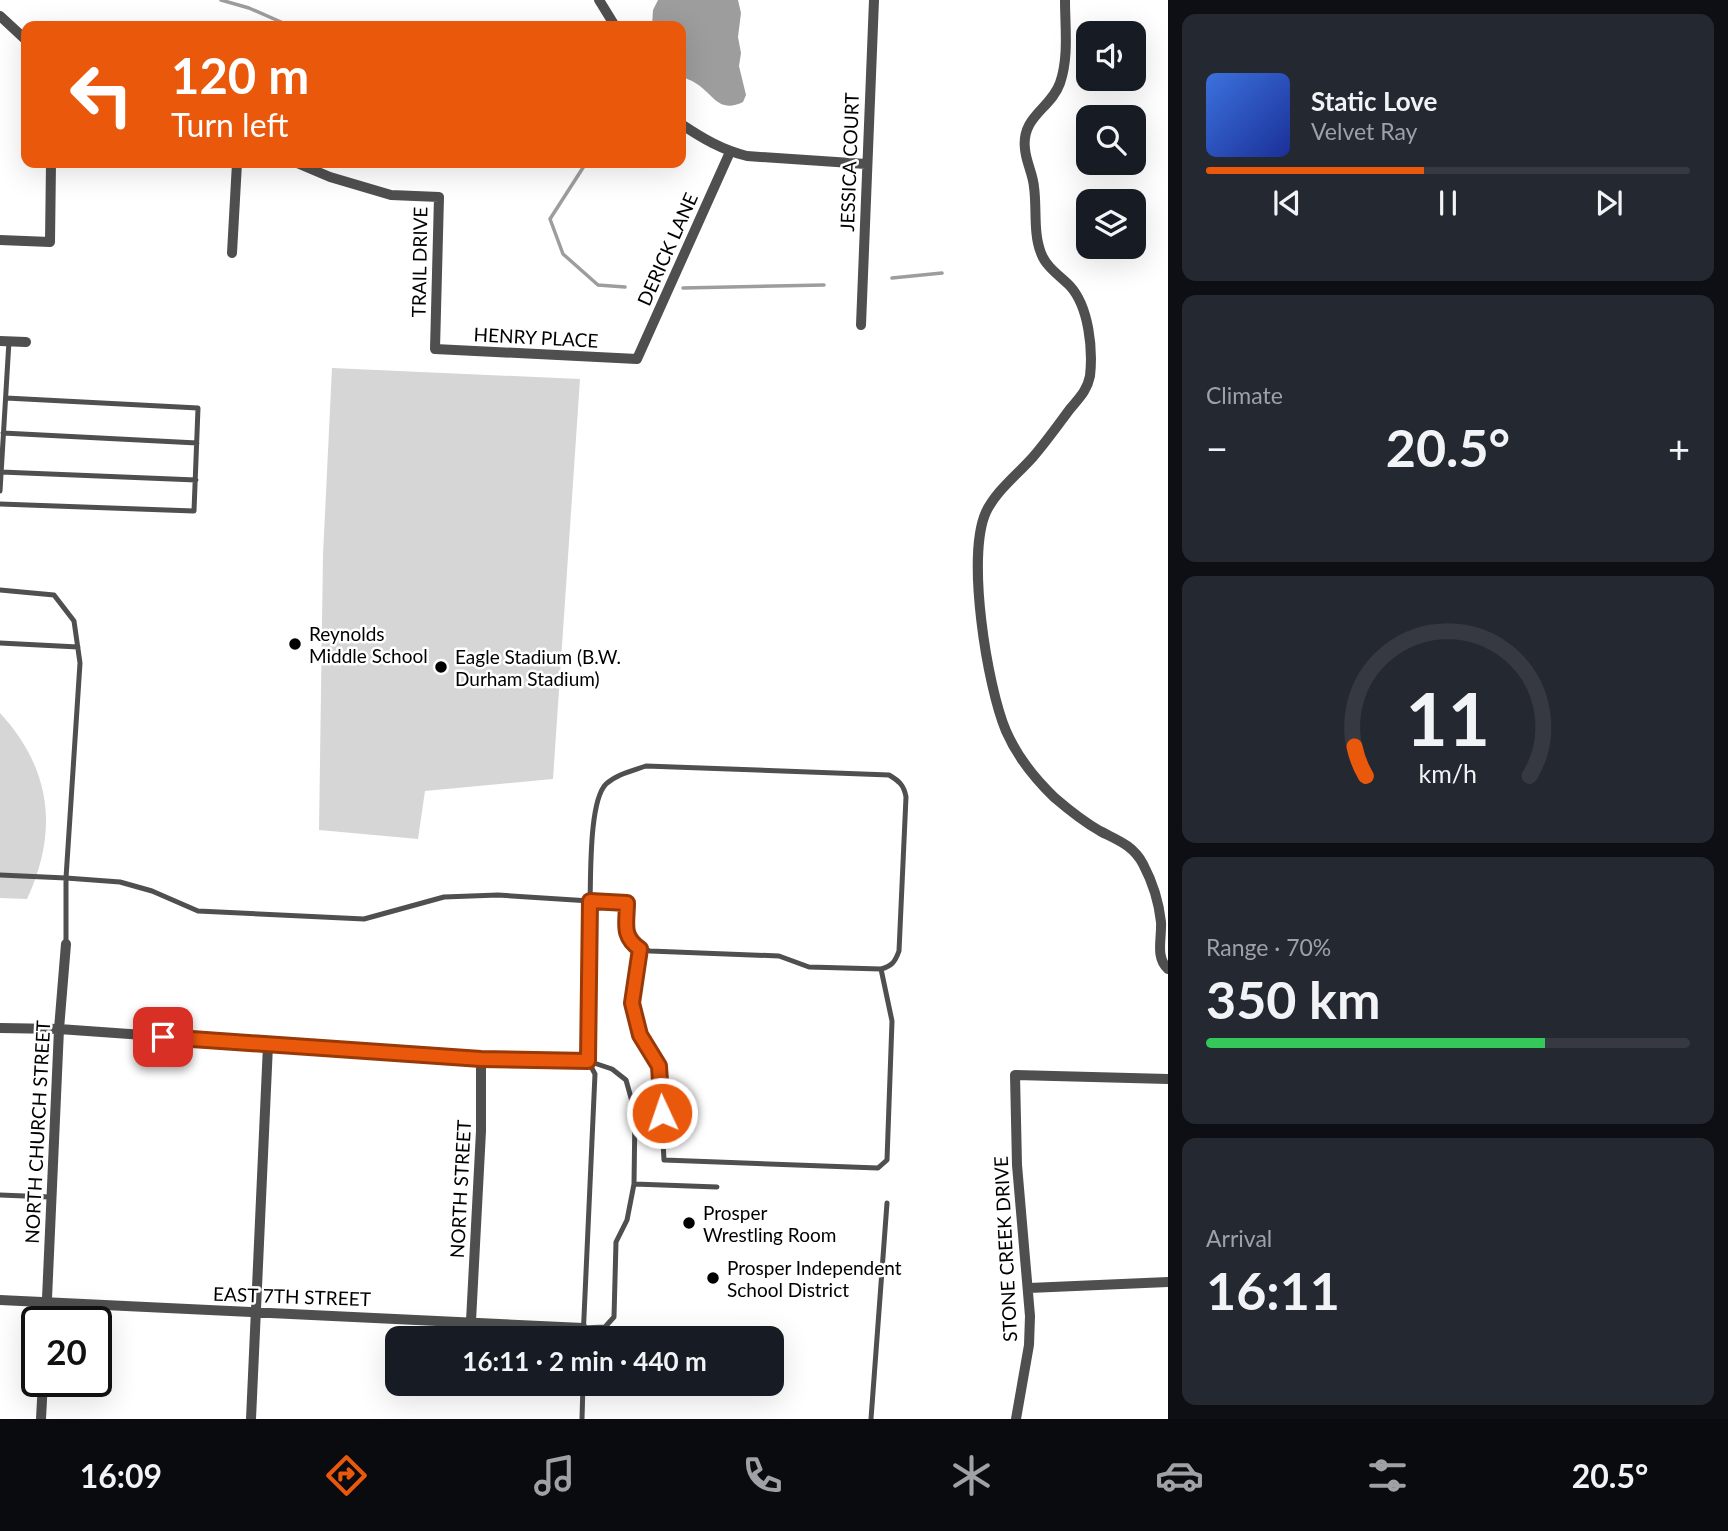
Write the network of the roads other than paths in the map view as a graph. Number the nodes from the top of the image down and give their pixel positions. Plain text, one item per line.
1 (599, 0) edge
2 (874, 0) edge
3 (1065, 4) edge
4 (0, 16) edge
5 (612, 21) edge
6 (21, 35) edge
7 (686, 127) edge
8 (730, 152) junction
9 (866, 164) junction
10 (51, 168) edge
11 (237, 168) edge
12 (309, 168) edge
13 (0, 240) edge
14 (232, 253) dead end
15 (861, 325) dead end
16 (5, 341) edge
17 (26, 342) dead end
18 (435, 349) joint
19 (636, 359) joint
20 (6, 398) junction
21 (4, 433) junction
22 (197, 443) junction
23 (1, 472) edge
24 (195, 480) junction
25 (0, 491) edge
26 (0, 504) edge
27 (0, 590) edge
28 (0, 643) edge
29 (78, 647) junction
30 (0, 875) edge
31 (66, 878) junction
32 (590, 901) junction
33 (66, 944) joint
34 (640, 949) junction
35 (1168, 969) edge
36 (881, 970) junction
37 (0, 1028) edge
38 (59, 1029) junction
39 (268, 1045) junction
40 (481, 1059) junction
41 (588, 1061) junction
42 (1168, 1079) edge
43 (634, 1184) junction
44 (717, 1187) dead end
45 (0, 1195) edge
46 (50, 1197) junction
47 (887, 1203) dead end
48 (1168, 1282) edge
49 (1029, 1288) junction
50 (0, 1300) edge
51 (47, 1301) junction
52 (47, 1306) edge
53 (257, 1312) junction
54 (471, 1321) junction
55 (518, 1326) edge
56 (583, 1326) edge
57 (605, 1326) edge
58 (583, 1396) edge
59 (42, 1397) edge
60 (41, 1419) edge
61 (251, 1419) edge
62 (582, 1419) edge
63 (872, 1419) edge
64 (1016, 1419) edge

1 - 5 street
2 - 9 street, JESSICA COURT
3 - 35 street
4 - 6 street
7 - 8 street
8 - 9 street
8 - 19 street, DERICK LANE
9 - 15 street, JESSICA COURT
10 - 13 street
11 - 14 street
12 - 18 street, TRAIL DRIVE
16 - 17 street
16 - 20 lane
18 - 19 street, HENRY PLACE
20 - 21 lane
20 - 22 lane
21 - 22 lane
21 - 23 lane
22 - 24 lane
23 - 24 lane
23 - 25 lane
24 - 26 lane
27 - 29 lane
28 - 29 lane
29 - 31 lane
30 - 31 lane
31 - 32 lane
31 - 33 lane
32 - 34 lane
32 - 36 lane
32 - 41 lane
33 - 38 street, NORTH CHURCH STREET
34 - 36 lane
34 - 36 lane
37 - 38 street
38 - 39 street
38 - 46 street, NORTH CHURCH STREET
39 - 40 street
39 - 53 street
40 - 41 street
40 - 54 street, NORTH STREET
41 - 43 lane
41 - 56 lane
42 - 49 street, STONE CREEK DRIVE
43 - 44 lane
43 - 57 lane
45 - 46 lane
46 - 51 street, NORTH CHURCH STREET
47 - 63 lane
48 - 49 street
49 - 64 street, STONE CREEK DRIVE
50 - 51 street, EAST 7TH STREET
51 - 52 street, NORTH CHURCH STREET
51 - 53 street, EAST 7TH STREET
53 - 54 street, EAST 7TH STREET
53 - 61 street
54 - 55 street, EAST 7TH STREET
58 - 62 lane
59 - 60 street

